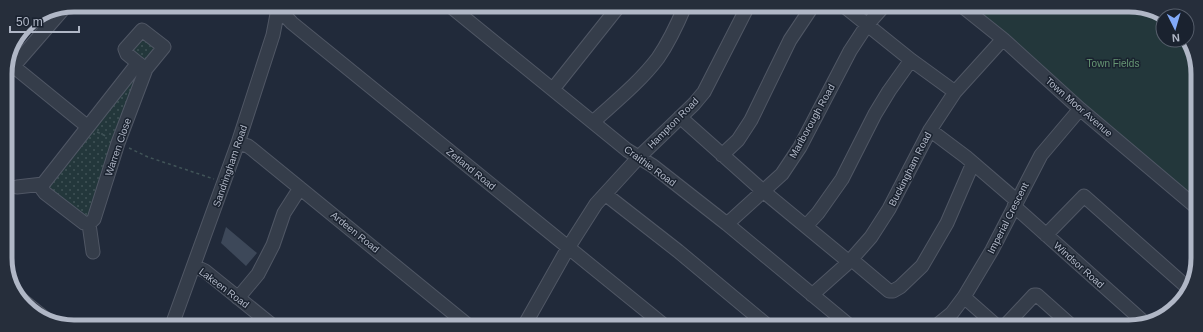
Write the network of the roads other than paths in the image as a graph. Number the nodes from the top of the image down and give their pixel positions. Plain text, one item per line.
1 (277, 12) edge
2 (282, 12) edge
3 (458, 12) edge
4 (611, 12) edge
5 (682, 12) edge
6 (745, 12) edge
7 (808, 12) edge
8 (851, 12) edge
9 (879, 12) edge
10 (969, 12) edge
11 (59, 14) edge
12 (868, 25) junction
13 (1003, 39) junction
14 (911, 60) junction
15 (12, 67) edge
16 (12, 73) edge
17 (554, 89) junction
18 (955, 92) junction
19 (1080, 109) junction
20 (680, 118) junction
21 (593, 122) junction
22 (88, 127) junction
23 (930, 130) junction
24 (238, 143) junction
25 (722, 155) junction
26 (639, 157) junction
27 (973, 163) junction
28 (42, 184) junction
29 (17, 187) dead end
30 (300, 188) junction
31 (764, 191) junction
32 (605, 194) junction
33 (1191, 202) edge
34 (1015, 203) junction
35 (89, 224) junction
36 (727, 224) junction
37 (806, 226) junction
38 (1046, 235) junction
39 (568, 248) junction
40 (93, 252) dead end
41 (850, 261) junction
42 (194, 266) junction
43 (1185, 285) edge
44 (812, 295) junction
45 (964, 297) junction
46 (238, 298) junction
47 (1141, 319) edge
48 (174, 320) edge
49 (266, 320) edge
50 (462, 320) edge
51 (527, 320) edge
52 (658, 320) edge
53 (761, 320) edge
54 (843, 320) edge
55 (943, 320) edge
56 (990, 320) edge
57 (1011, 320) edge
58 (1065, 320) edge

1 - 24 street, Sandringham Road
2 - 39 street, Zetland Road
3 - 17 street, Craithie Road
4 - 17 street
5 - 21 street
6 - 20 street, Hampton Road
7 - 25 street
8 - 12 street
9 - 12 street, Marlborough Road
10 - 13 street, Town Moor Avenue
11 - 15 street
12 - 14 street
12 - 31 street, Marlborough Road
13 - 18 street, Buckingham Road
13 - 19 street, Town Moor Avenue
14 - 18 street
14 - 37 street
16 - 22 street
17 - 21 street, Craithie Road
18 - 23 street, Buckingham Road
19 - 33 street, Town Moor Avenue
19 - 34 street, Imperial Crescent
20 - 25 street
20 - 26 street, Hampton Road
21 - 26 street, Craithie Road
22 - 28 street, Warren Close
22 - 35 street, Warren Close
23 - 27 street, Windsor Road
23 - 41 street, Buckingham Road
24 - 30 street, Ardeen Road
24 - 42 street, Sandringham Road
25 - 31 street
26 - 32 street, Hampton Road
26 - 36 street, Craithie Road
27 - 34 street, Windsor Road
27 - 41 street
28 - 29 street
28 - 35 street
30 - 46 street
30 - 50 street, Ardeen Road
31 - 36 street, Marlborough Road
31 - 37 street
32 - 39 street, Hampton Road
32 - 53 street
34 - 38 street, Windsor Road
34 - 45 street, Imperial Crescent
35 - 40 street
36 - 44 street, Craithie Road
37 - 41 street
38 - 43 street
38 - 47 street, Windsor Road
39 - 51 street, Hampton Road
39 - 52 street, Zetland Road
41 - 44 street, Buckingham Road
42 - 46 street, Lakeen Road
42 - 48 street, Sandringham Road
44 - 54 street, Craithie Road
45 - 55 street, Imperial Crescent
45 - 56 street
46 - 49 street, Lakeen Road
57 - 58 street

